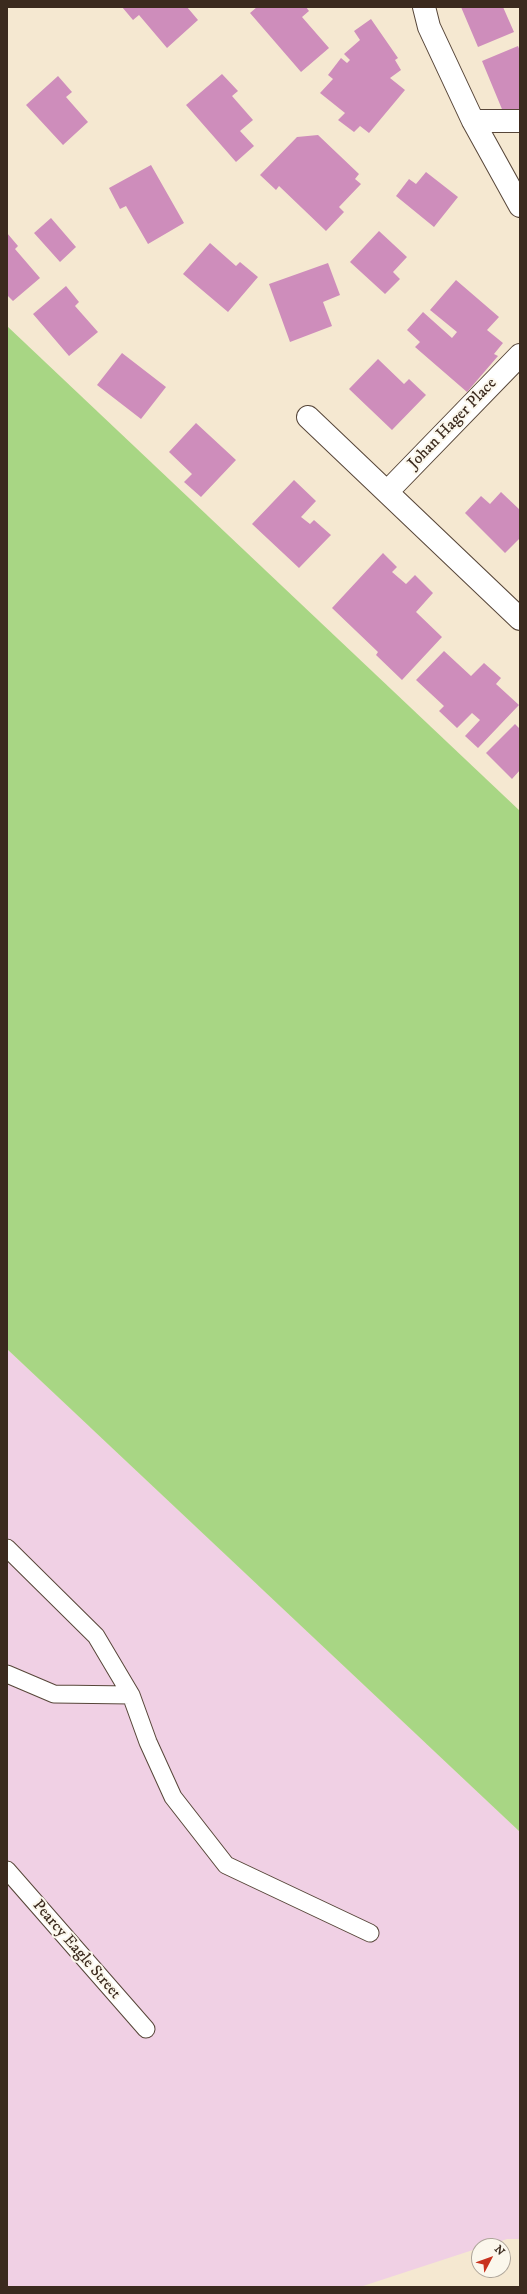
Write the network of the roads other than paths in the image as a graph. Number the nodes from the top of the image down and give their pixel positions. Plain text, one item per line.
1 (424, 7) edge
2 (520, 121) edge
3 (473, 122) junction
4 (520, 206) edge
5 (520, 355) edge
6 (308, 417) dead end
7 (387, 492) junction
8 (520, 619) edge
9 (7, 1548) edge
10 (7, 1674) edge
11 (131, 1695) junction
12 (7, 1870) edge
13 (370, 1933) dead end
14 (146, 2029) dead end

1 - 3 street
2 - 3 street
3 - 4 street
5 - 7 street, Johan Hager Place
6 - 7 street
7 - 8 street
9 - 11 lane
10 - 11 lane
11 - 13 lane
12 - 14 lane, Pearcy Eagle Street

